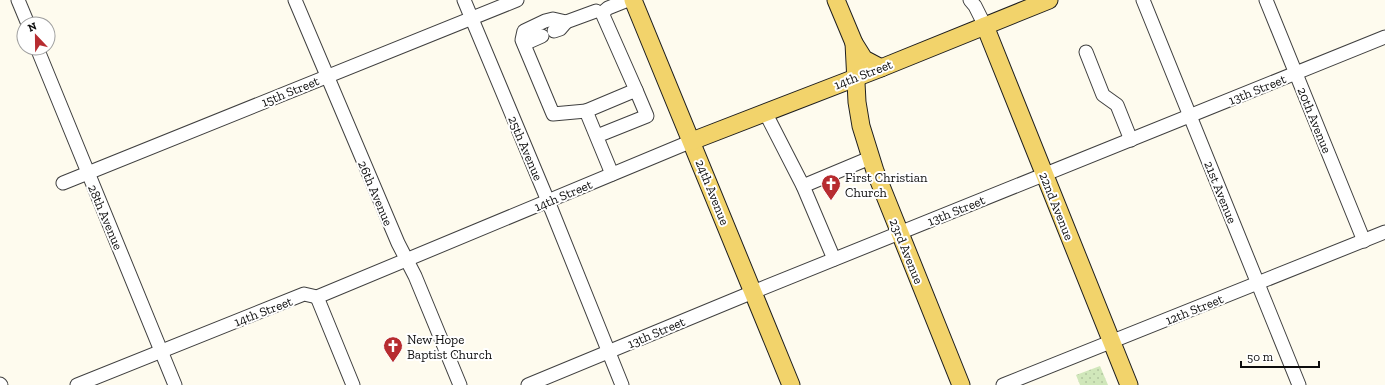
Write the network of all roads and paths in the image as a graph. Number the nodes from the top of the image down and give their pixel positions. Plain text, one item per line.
1 (18, 0) edge
2 (295, 0) edge
3 (464, 0) edge
4 (517, 0) edge
5 (628, 0) edge
6 (633, 0) edge
7 (836, 0) edge
8 (970, 0) edge
9 (1049, 0) edge
10 (1143, 0) edge
11 (1266, 0) edge
12 (596, 8) edge
13 (25, 16) edge
14 (472, 18) junction
15 (566, 22) junction
16 (985, 26) junction
17 (554, 31) dead end
18 (542, 36) dead end
19 (1385, 37) edge
20 (854, 43) junction
21 (524, 44) junction
22 (1086, 52) dead end
23 (40, 56) edge
24 (881, 68) junction
25 (1296, 73) junction
26 (327, 76) junction
27 (856, 76) junction
28 (636, 90) junction
29 (586, 110) junction
30 (766, 112) junction
31 (1190, 116) junction
32 (597, 136) junction
33 (1131, 140) junction
34 (692, 141) junction
35 (870, 158) junction
36 (87, 173) junction
37 (612, 174) junction
38 (1044, 175) junction
39 (63, 183) dead end
40 (803, 186) junction
41 (548, 201) junction
42 (1385, 232) edge
43 (899, 233) junction
44 (1364, 240) junction
45 (406, 259) junction
46 (834, 259) junction
47 (1258, 284) junction
48 (753, 292) junction
49 (317, 297) junction
50 (1112, 342) junction
51 (161, 351) junction
52 (608, 352) junction
53 (77, 385) edge
54 (175, 385) edge
55 (353, 385) edge
56 (460, 385) edge
57 (528, 385) edge
58 (622, 385) edge
59 (792, 385) edge
60 (961, 385) edge
61 (1003, 385) edge
62 (1129, 385) edge
63 (1298, 385) edge

1 - 13 street
2 - 26 street, 26th Avenue
3 - 14 street, 25th Avenue
4 - 14 street, 15th Street
5 - 12 street
6 - 34 main road, 24th Avenue
7 - 20 main road, 23rd Avenue
8 - 16 street
9 - 16 main road, 14th Street
10 - 31 street, 21st Avenue
11 - 25 street, 20th Avenue
12 - 15 street
12 - 28 street
14 - 26 street, 15th Street
14 - 41 street, 25th Avenue
15 - 17 street
15 - 21 street
16 - 24 main road, 14th Street
16 - 38 main road, 22nd Avenue
18 - 21 street
19 - 25 street, 13th Street
20 - 24 main road, 23rd Avenue
20 - 27 main road, 23rd Avenue
21 - 29 street
22 - 33 street
23 - 36 street, 28th Avenue
24 - 27 main road, 14th Street
25 - 31 street, 13th Street
25 - 44 street, 20th Avenue
26 - 36 street, 15th Street
26 - 45 street, 26th Avenue
27 - 30 main road, 14th Street
27 - 35 main road, 23rd Avenue
28 - 29 street
28 - 32 street
29 - 32 street
30 - 34 main road, 14th Street
30 - 40 street
31 - 33 street, 13th Street
31 - 47 street, 21st Avenue
32 - 37 street
33 - 38 street, 13th Street
34 - 37 street, 14th Street
34 - 48 main road, 24th Avenue
35 - 40 street
35 - 43 main road, 23rd Avenue
36 - 39 street, 15th Street
36 - 51 street, 28th Avenue
37 - 41 street, 14th Street
38 - 43 street, 13th Street
38 - 50 main road, 22nd Avenue
40 - 46 street
41 - 45 street, 14th Street
41 - 52 street, 25th Avenue
42 - 44 street, 12th Street
43 - 46 street, 13th Street
43 - 60 main road, 23rd Avenue
44 - 47 street, 12th Street
45 - 49 street, 14th Street
45 - 56 street, 26th Avenue
46 - 48 street, 13th Street
47 - 50 street, 12th Street
47 - 63 street, 21st Avenue
48 - 52 street, 13th Street
48 - 59 main road, 24th Avenue
49 - 51 street, 14th Street
49 - 55 street
50 - 61 street, 12th Street
50 - 62 main road, 22nd Avenue
51 - 53 street, 14th Street
51 - 54 street, 28th Avenue
52 - 57 street, 13th Street
52 - 58 street, 25th Avenue

